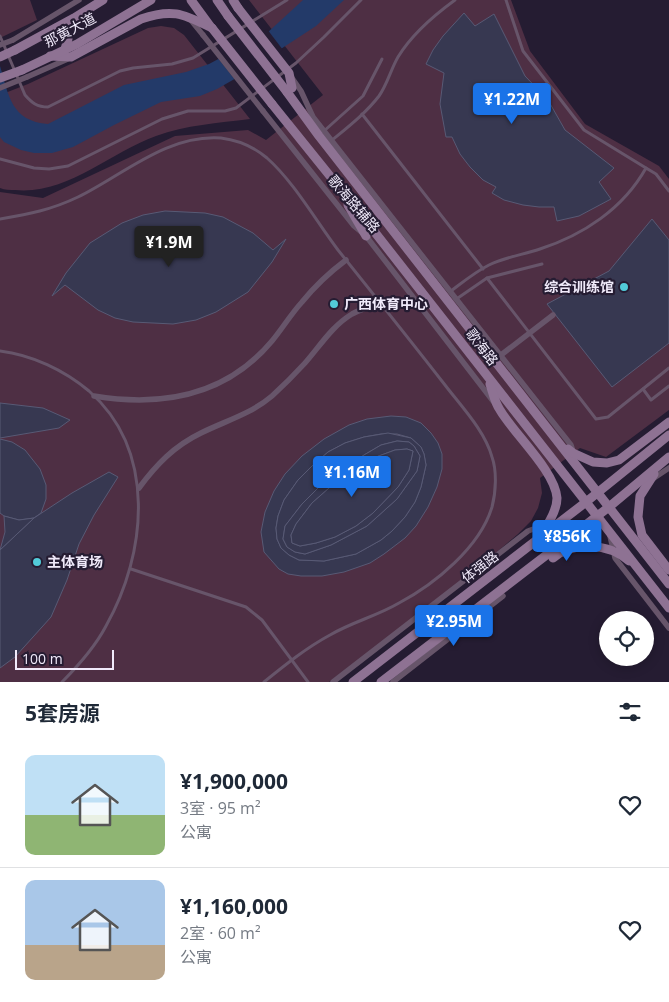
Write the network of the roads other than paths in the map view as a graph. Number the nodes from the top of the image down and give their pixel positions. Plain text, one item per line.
1 (79, 0) edge
2 (103, 0) edge
3 (151, 0) edge
4 (191, 0) edge
5 (217, 0) edge
6 (287, 0) edge
7 (361, 0) edge
8 (455, 0) edge
9 (506, 0) edge
10 (235, 4) edge
11 (188, 17) junction
12 (56, 28) junction
13 (212, 28) junction
14 (0, 36) edge
15 (0, 46) edge
16 (65, 49) junction
17 (50, 56) junction
18 (0, 57) edge
19 (71, 57) junction
20 (382, 59) dead end
21 (24, 73) junction
22 (0, 78) edge
23 (0, 88) edge
24 (292, 88) junction
25 (362, 114) junction
26 (322, 133) junction
27 (329, 142) junction
28 (0, 159) edge
29 (646, 168) junction
30 (337, 185) junction
31 (669, 191) edge
32 (0, 218) edge
33 (366, 236) junction
34 (346, 260) junction
35 (542, 264) dead end
36 (483, 269) junction
37 (487, 278) junction
38 (448, 293) junction
39 (454, 302) junction
40 (381, 303) junction
41 (553, 315) dead end
42 (530, 333) junction
43 (0, 351) edge
44 (501, 356) junction
45 (669, 368) edge
46 (488, 377) junction
47 (669, 386) edge
48 (642, 389) junction
49 (94, 396) junction
50 (499, 409) junction
51 (669, 422) edge
52 (669, 435) edge
53 (557, 439) junction
54 (574, 453) junction
55 (669, 457) edge
56 (577, 466) junction
57 (665, 466) edge
58 (649, 481) junction
59 (633, 487) junction
60 (139, 488) junction
61 (598, 492) junction
62 (586, 502) junction
63 (609, 507) junction
64 (568, 516) junction
65 (597, 516) junction
66 (548, 523) junction
67 (609, 531) junction
68 (535, 542) junction
69 (614, 552) junction
70 (131, 569) junction
71 (669, 570) edge
72 (640, 571) junction
73 (669, 584) edge
74 (503, 596) junction
75 (482, 605) junction
76 (669, 608) edge
77 (669, 628) edge
78 (292, 660) junction
79 (385, 681) edge
80 (62, 682) edge
81 (264, 682) edge
82 (308, 682) edge
83 (332, 682) edge
84 (353, 682) edge

1 - 15 street, bridge
2 - 12 main road, 那黄大道
3 - 16 main road, 那黄大道
4 - 13 main road, 歌海路
5 - 24 main road, 歌海路, bridge
6 - 14 lane
7 - 28 lane
8 - 25 lane
9 - 29 lane
10 - 24 main road, bridge
11 - 13 main road
11 - 19 main road
11 - 33 street, 歌海路辅路, bridge
12 - 16 main road
12 - 18 main road, 那黄大道, bridge
13 - 30 main road, 歌海路, bridge
16 - 17 main road, 那黄大道
17 - 19 main road
17 - 21 main road, 那黄大道
19 - 21 street
20 - 26 lane
21 - 22 main road, 那黄大道, bridge
21 - 23 street, bridge
24 - 26 street
24 - 26 main road, 歌海路
25 - 27 lane
25 - 36 lane
26 - 27 main road, 歌海路
27 - 38 main road, 歌海路
29 - 31 lane
29 - 36 lane
30 - 33 main road
30 - 46 main road, 歌海路
32 - 34 lane
33 - 50 street, 歌海路辅路
34 - 40 lane
34 - 49 street
35 - 37 lane
36 - 38 lane
37 - 39 lane
37 - 42 lane
38 - 39 main road, 歌海路
39 - 44 street
39 - 53 main road, 歌海路
40 - 60 street
40 - 78 lane
41 - 42 street
42 - 44 street
42 - 48 lane
43 - 49 lane
44 - 54 street
45 - 48 lane
46 - 50 main road
46 - 62 main road, 歌海路
47 - 48 lane
49 - 60 lane
50 - 66 main road
51 - 54 main road
52 - 61 main road, 体强路
53 - 54 main road
53 - 56 main road, 歌海路
54 - 56 street
55 - 57 main road
56 - 61 main road, 歌海路
57 - 58 main road
57 - 59 main road
58 - 59 street
58 - 71 main road
59 - 63 main road
60 - 70 lane
61 - 62 main road, 体强路
61 - 63 main road, 歌海路
62 - 64 main road, 体强路
62 - 65 main road, 歌海路
63 - 65 main road
63 - 73 main road, 歌海路
64 - 66 street
64 - 68 main road, 体强路
65 - 67 main road, 歌海路
65 - 75 main road
66 - 68 main road
66 - 83 street
67 - 69 street
67 - 72 main road, 歌海路
68 - 84 main road, 体强路
69 - 72 main road
69 - 74 main road
69 - 77 street
70 - 78 lane
70 - 80 lane
72 - 76 main road, 歌海路
74 - 75 main road
74 - 79 street
75 - 79 main road
78 - 81 lane
78 - 82 lane

